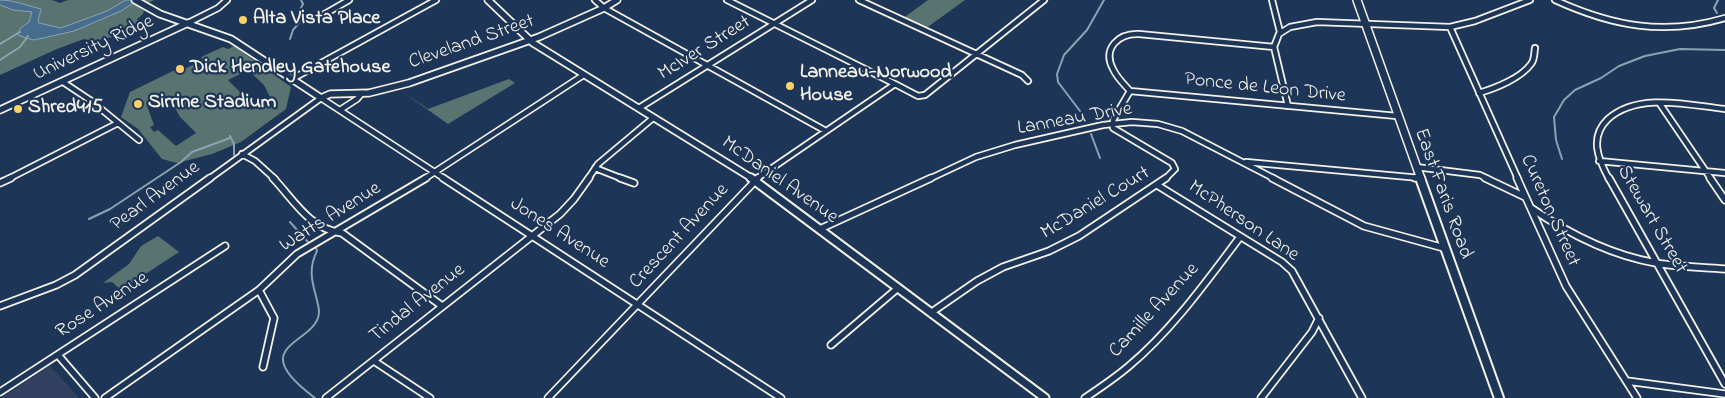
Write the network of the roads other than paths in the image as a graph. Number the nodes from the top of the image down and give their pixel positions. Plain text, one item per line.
1 (135, 0) edge
2 (227, 0) edge
3 (349, 0) edge
4 (436, 0) edge
5 (595, 0) edge
6 (617, 0) edge
7 (727, 0) edge
8 (812, 0) edge
9 (859, 0) edge
10 (1044, 0) edge
11 (1272, 0) edge
12 (1358, 0) edge
13 (1530, 0) edge
14 (1554, 0) edge
15 (492, 1) edge
16 (604, 8) junction
17 (323, 15) dead end
18 (1725, 18) edge
19 (1365, 22) junction
20 (188, 24) junction
21 (774, 24) junction
22 (1450, 27) junction
23 (1280, 32) junction
24 (530, 41) junction
25 (1274, 48) junction
26 (1535, 48) dead end
27 (975, 54) junction
28 (706, 66) junction
29 (582, 76) junction
30 (292, 78) junction
31 (1028, 81) dead end
32 (63, 82) junction
33 (896, 84) junction
34 (1130, 91) junction
35 (362, 93) junction
36 (1479, 93) junction
37 (321, 98) junction
38 (1660, 104) junction
39 (1288, 106) junction
40 (639, 108) junction
41 (1725, 109) edge
42 (0, 110) edge
43 (340, 110) junction
44 (1397, 116) junction
45 (653, 118) junction
46 (118, 123) junction
47 (1112, 124) junction
48 (824, 130) junction
49 (139, 140) dead end
50 (242, 154) junction
51 (1243, 161) junction
52 (1600, 161) junction
53 (1416, 167) junction
54 (595, 168) junction
55 (1706, 171) junction
56 (434, 172) junction
57 (1725, 173) edge
58 (1420, 178) junction
59 (755, 180) junction
60 (0, 183) edge
61 (634, 183) dead end
62 (1157, 185) junction
63 (1526, 197) junction
64 (1725, 200) edge
65 (1530, 207) junction
66 (820, 229) junction
67 (334, 232) junction
68 (531, 236) junction
69 (1240, 237) junction
70 (225, 246) dead end
71 (1444, 248) junction
72 (1657, 263) junction
73 (1725, 270) edge
74 (898, 288) junction
75 (259, 290) junction
76 (639, 304) junction
77 (0, 306) edge
78 (442, 306) junction
79 (932, 312) junction
80 (1319, 318) junction
81 (831, 345) dead end
82 (58, 355) junction
83 (374, 361) junction
84 (264, 367) dead end
85 (1627, 381) junction
86 (1725, 384) edge
87 (0, 392) edge
88 (1725, 394) edge
89 (94, 398) edge
90 (104, 398) edge
91 (326, 398) edge
92 (430, 398) edge
93 (548, 398) edge
94 (781, 398) edge
95 (1045, 398) edge
96 (1085, 398) edge
97 (1261, 398) edge
98 (1362, 398) edge
99 (1499, 398) edge
100 (1637, 398) edge

1 - 20 street
2 - 20 street, University Ridge
3 - 17 street
4 - 30 street
5 - 16 street
6 - 16 street, Cleveland Street
7 - 21 street
8 - 21 street, McIver Street
9 - 27 street
10 - 27 street
11 - 23 street
12 - 19 main road, East Faris Road
13 - 22 street
14 - 18 street
15 - 24 street, McDaniel Avenue
16 - 24 street, Cleveland Street
16 - 28 street
19 - 22 street
19 - 23 street
19 - 44 main road, East Faris Road
20 - 30 street
20 - 32 street, University Ridge
21 - 28 street, McIver Street
21 - 33 street
22 - 36 street, Cureton Street
23 - 25 street
24 - 29 street, McDaniel Avenue
24 - 35 street, Cleveland Street
25 - 34 street
25 - 39 street
26 - 36 street
27 - 31 street
27 - 33 street
28 - 40 street, McIver Street
28 - 48 street
29 - 40 street, McDaniel Avenue
29 - 56 street, Watts Avenue
30 - 37 street
32 - 42 street, University Ridge
32 - 46 street
33 - 48 street, Crescent Avenue
34 - 39 street, Ponce de Leon Drive
34 - 47 street
35 - 37 street, Cleveland Street
35 - 43 street, Cleveland Street
36 - 63 street, Cureton Street
37 - 43 street, Jones Avenue
37 - 50 street, Pearl Avenue
38 - 41 street, Stewart Street
38 - 52 street, Stewart Street
38 - 55 street
39 - 44 street, Ponce de Leon Drive
40 - 45 street, McDaniel Avenue
43 - 56 street, Jones Avenue
44 - 53 main road, East Faris Road
45 - 54 street, Tindal Avenue
45 - 59 street, McDaniel Avenue
46 - 49 street
46 - 60 street
47 - 51 street, Lanneau Drive
47 - 62 street, McDaniel Court
47 - 66 street, Lanneau Drive
48 - 59 street, Crescent Avenue
50 - 67 street
50 - 77 street, Pearl Avenue
51 - 58 street
51 - 71 street, Lanneau Drive
52 - 55 street
52 - 72 street, Stewart Street
53 - 58 main road, East Faris Road
53 - 63 street
54 - 61 street
54 - 68 street, Tindal Avenue
55 - 57 street
55 - 64 street
56 - 67 street, Watts Avenue
56 - 68 street, Jones Avenue
58 - 71 main road, East Faris Road
59 - 66 street, McDaniel Avenue
59 - 76 street, Crescent Avenue
62 - 69 street, McPherson Lane
62 - 79 street, McDaniel Court
63 - 65 street, Cureton Street
65 - 72 street
65 - 85 street, Cureton Street
66 - 74 street, McDaniel Avenue
67 - 75 street, Watts Avenue
67 - 78 street
68 - 76 street, Jones Avenue
68 - 78 street, Tindal Avenue
69 - 80 street, McPherson Lane
69 - 96 street, Camille Avenue
70 - 82 street, Rose Avenue
71 - 99 main road, East Faris Road
72 - 73 street
72 - 86 street, Stewart Street
74 - 79 street, McDaniel Avenue
74 - 81 street
75 - 84 street
75 - 90 street, Watts Avenue
76 - 93 street, Crescent Avenue
76 - 94 street, Jones Avenue
78 - 83 street, Tindal Avenue
79 - 95 street, McDaniel Avenue
80 - 97 street
80 - 98 street, McPherson Lane
82 - 87 street, Rose Avenue
82 - 89 street
83 - 91 street, Tindal Avenue
83 - 92 street
85 - 88 street
85 - 100 street, Cureton Street

